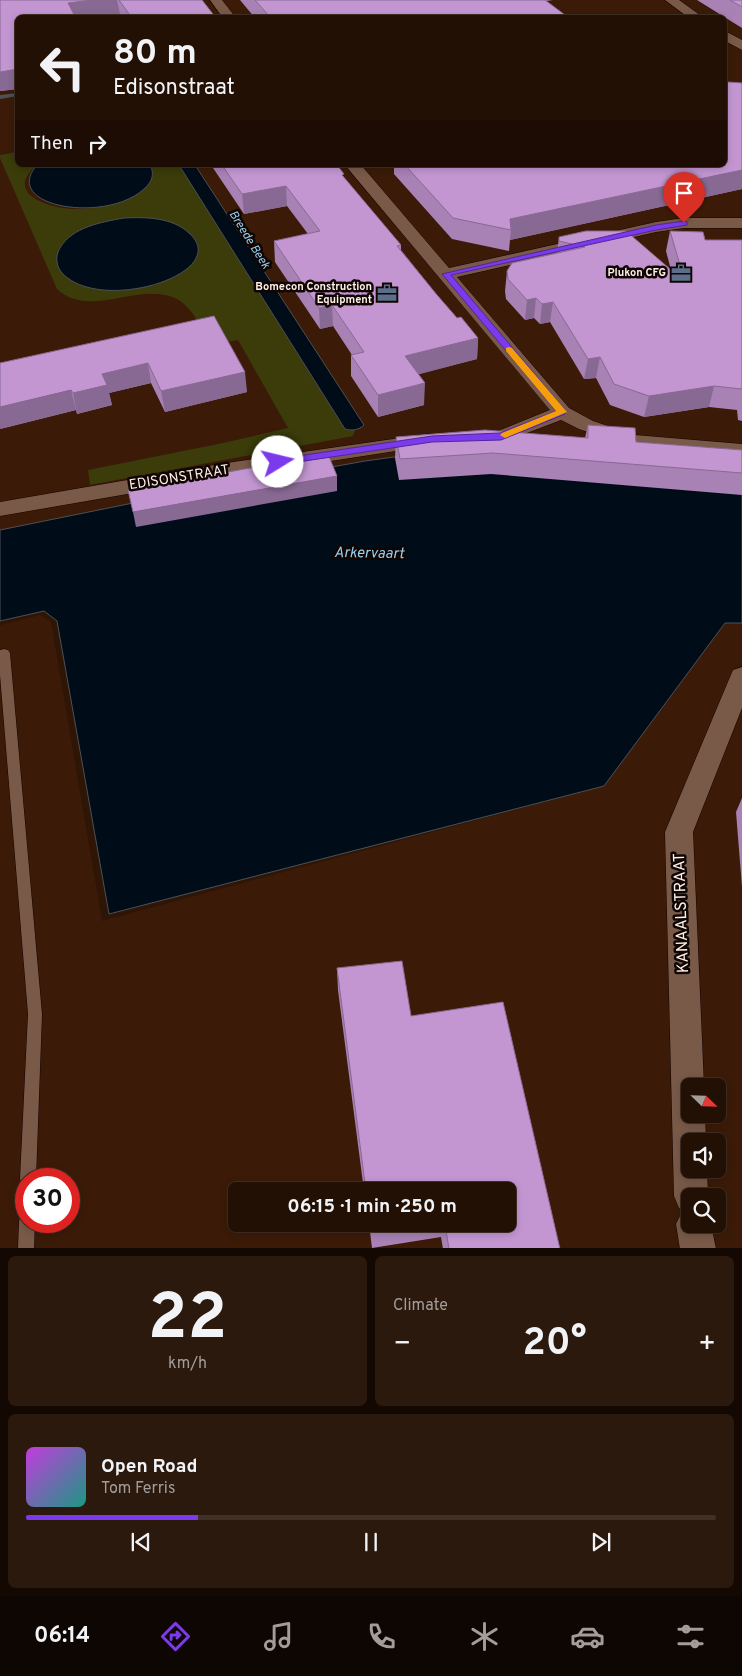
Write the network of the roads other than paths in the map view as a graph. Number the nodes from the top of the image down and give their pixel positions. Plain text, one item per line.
1 (216, 0) edge
2 (671, 0) edge
3 (228, 15) edge
4 (694, 15) edge
5 (727, 37) edge
6 (742, 48) edge
7 (727, 52) edge
8 (355, 167) edge
9 (742, 223) edge
10 (446, 274) junction
11 (562, 412) junction
12 (742, 450) edge
13 (0, 509) edge
14 (4, 653) dead end
15 (742, 677) edge
16 (689, 1133) edge
17 (28, 1168) edge
18 (27, 1233) edge
19 (696, 1233) edge
20 (26, 1248) edge
21 (698, 1248) edge

1 - 3 street
2 - 4 street
5 - 6 street
6 - 7 street
8 - 10 street
9 - 10 street
10 - 11 street
11 - 12 street
11 - 13 street, EDISONSTRAAT
14 - 17 lane
15 - 16 street, KANAALSTRAAT
18 - 20 lane
19 - 21 street

